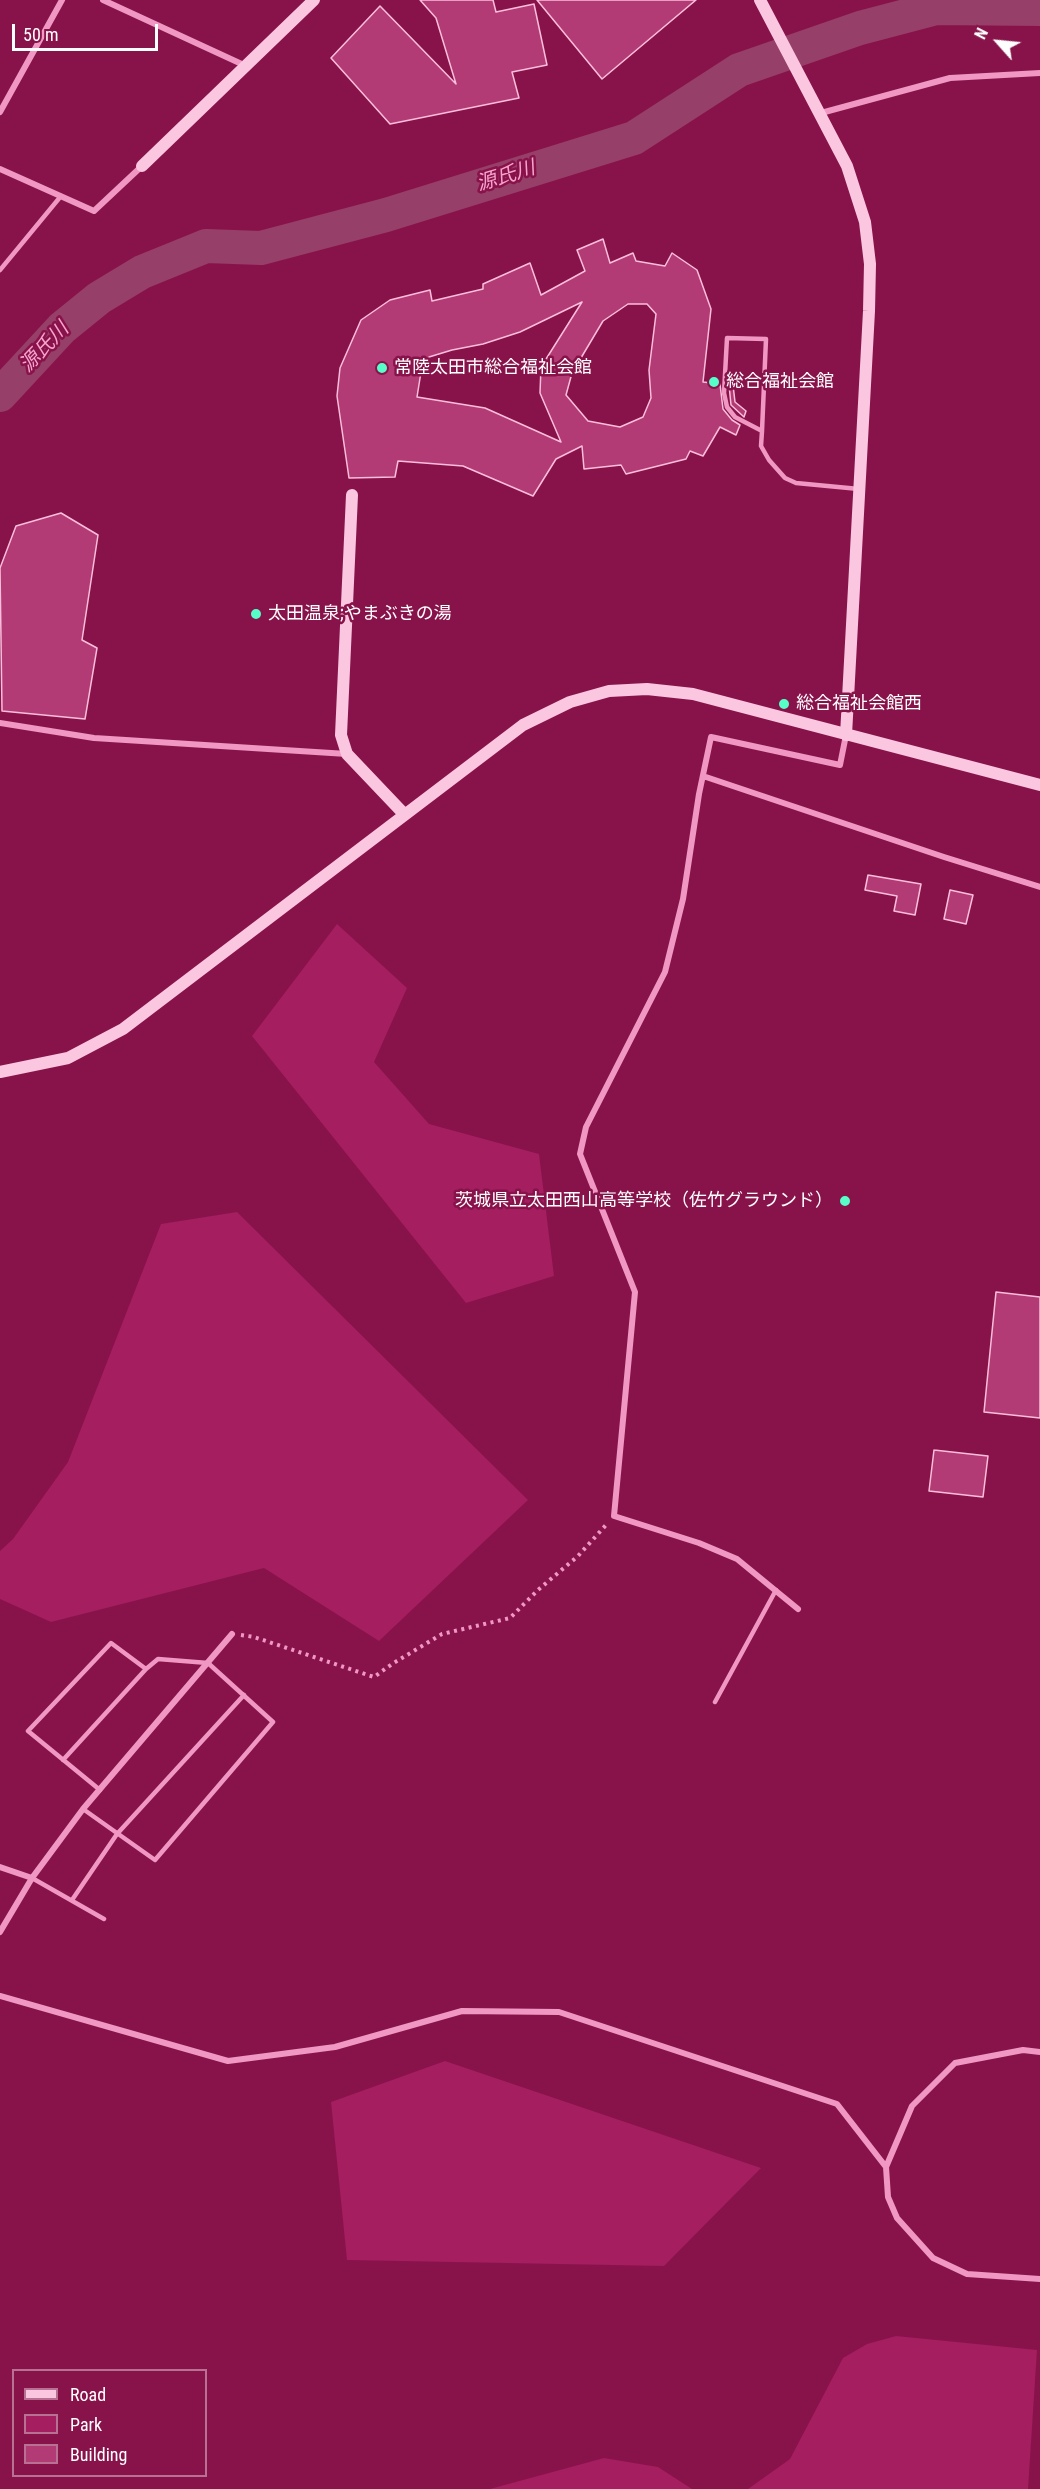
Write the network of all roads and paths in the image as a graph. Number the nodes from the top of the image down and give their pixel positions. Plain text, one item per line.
1 (62, 0) edge
2 (103, 0) edge
3 (314, 0) edge
4 (760, 0) edge
5 (246, 66) junction
6 (1040, 72) edge
7 (0, 112) edge
8 (821, 113) junction
9 (142, 166) joint
10 (0, 169) edge
11 (61, 196) junction
12 (0, 270) edge
13 (762, 431) junction
14 (859, 489) junction
15 (352, 495) dead end
16 (0, 723) edge
17 (846, 735) junction
18 (347, 754) junction
19 (703, 776) junction
20 (1040, 785) edge
21 (404, 814) junction
22 (1040, 887) edge
23 (0, 1071) edge
24 (614, 1516) junction
25 (776, 1590) junction
26 (798, 1609) dead end
27 (232, 1634) joint
28 (208, 1663) junction
29 (146, 1669) junction
30 (244, 1695) junction
31 (715, 1702) dead end
32 (63, 1760) junction
33 (100, 1790) junction
34 (83, 1809) junction
35 (117, 1834) junction
36 (0, 1868) edge
37 (32, 1878) junction
38 (72, 1900) junction
39 (104, 1919) dead end
40 (0, 1932) edge
41 (0, 1996) edge
42 (1040, 2052) edge
43 (885, 2167) junction
44 (1040, 2279) edge

1 - 7 street
2 - 5 street
3 - 5 street
4 - 8 street
5 - 9 street
6 - 8 street
8 - 14 street
9 - 11 street
10 - 11 street
11 - 12 lane
13 - 13 lane
13 - 14 lane
14 - 17 street
15 - 18 street
16 - 18 street
17 - 19 street
17 - 20 street
17 - 21 street
18 - 21 street
19 - 22 street
19 - 24 street
21 - 23 street
24 - 25 street
24 - 27 path
25 - 26 street
25 - 31 lane
27 - 28 street
28 - 29 lane
28 - 30 lane
28 - 33 street
29 - 32 lane
29 - 32 lane
30 - 35 lane
30 - 35 lane
32 - 33 lane
33 - 34 street
34 - 35 lane
34 - 37 street
35 - 38 lane
36 - 37 street
37 - 38 lane
37 - 40 street
38 - 39 lane
41 - 43 street
42 - 43 street
43 - 44 street

